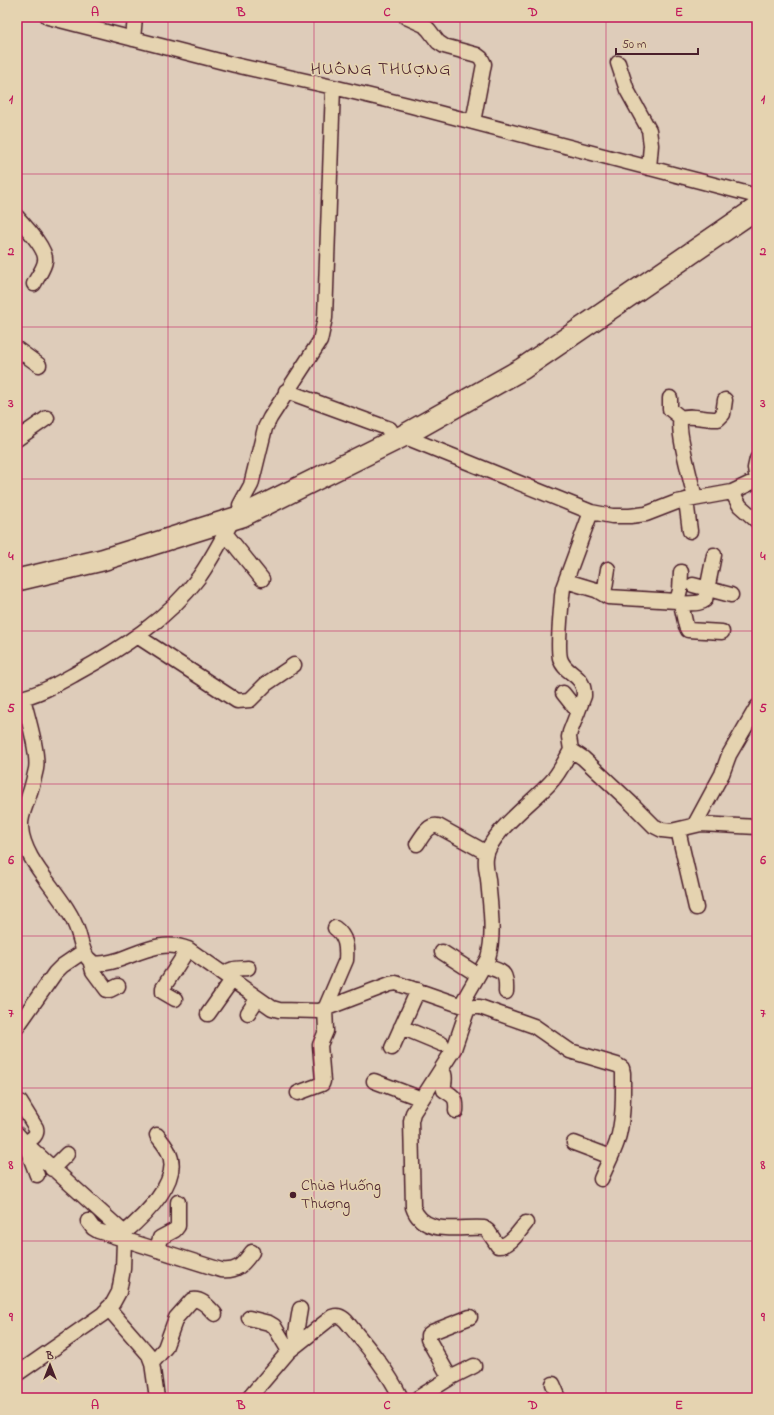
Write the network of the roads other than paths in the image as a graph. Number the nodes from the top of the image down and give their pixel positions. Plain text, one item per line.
1 (48, 17) edge
2 (135, 17) edge
3 (406, 17) edge
4 (133, 40) junction
5 (618, 63) dead end
6 (333, 87) junction
7 (473, 122) junction
8 (649, 168) junction
9 (757, 197) edge
10 (757, 208) edge
11 (17, 217) edge
12 (646, 278) junction
13 (34, 284) dead end
14 (17, 349) edge
15 (38, 365) dead end
16 (286, 391) junction
17 (670, 398) dead end
18 (725, 400) dead end
19 (47, 418) dead end
20 (681, 418) junction
21 (397, 432) junction
22 (17, 439) edge
23 (757, 459) edge
24 (757, 480) edge
25 (732, 492) junction
26 (691, 499) junction
27 (591, 512) junction
28 (232, 519) junction
29 (757, 521) edge
30 (690, 532) dead end
31 (122, 549) junction
32 (714, 555) dead end
33 (17, 569) edge
34 (608, 569) dead end
35 (681, 572) dead end
36 (262, 579) dead end
37 (17, 580) edge
38 (566, 581) junction
39 (693, 585) dead end
40 (707, 589) junction
41 (604, 594) junction
42 (731, 595) dead end
43 (679, 603) junction
44 (722, 632) dead end
45 (137, 636) junction
46 (294, 665) dead end
47 (563, 693) dead end
48 (20, 699) edge
49 (757, 707) edge
50 (578, 712) junction
51 (572, 750) junction
52 (694, 824) junction
53 (757, 827) edge
54 (678, 830) junction
55 (417, 844) dead end
56 (487, 852) junction
57 (696, 908) dead end
58 (335, 928) dead end
59 (188, 949) junction
60 (442, 952) dead end
61 (87, 956) junction
62 (248, 968) dead end
63 (481, 970) junction
64 (229, 977) junction
65 (118, 986) dead end
66 (418, 990) junction
67 (506, 992) dead end
68 (258, 998) junction
69 (175, 999) dead end
70 (465, 1006) junction
71 (325, 1009) junction
72 (248, 1012) dead end
73 (208, 1014) dead end
74 (17, 1027) edge
75 (401, 1027) junction
76 (442, 1044) dead end
77 (392, 1048) dead end
78 (440, 1071) junction
79 (374, 1081) dead end
80 (298, 1092) dead end
81 (422, 1099) junction
82 (20, 1102) dead end
83 (456, 1111) dead end
84 (157, 1135) dead end
85 (21, 1138) edge
86 (574, 1143) dead end
87 (67, 1154) dead end
88 (611, 1157) junction
89 (52, 1168) junction
90 (37, 1174) dead end
91 (601, 1179) dead end
92 (178, 1202) dead end
93 (88, 1221) dead end
94 (526, 1223) dead end
95 (124, 1237) junction
96 (157, 1250) junction
97 (252, 1252) dead end
98 (108, 1308) junction
99 (300, 1309) dead end
100 (215, 1314) dead end
101 (470, 1317) dead end
102 (249, 1318) dead end
103 (294, 1348) junction
104 (152, 1363) junction
105 (474, 1366) dead end
106 (17, 1374) edge
107 (450, 1378) junction
108 (553, 1384) dead end
109 (158, 1398) edge
110 (249, 1398) edge
111 (401, 1398) edge
112 (418, 1398) edge
113 (559, 1398) edge

1 - 4 street
2 - 4 street
3 - 7 street
4 - 6 street
5 - 8 street
6 - 7 street
6 - 16 street
7 - 8 street
8 - 9 street
9 - 12 highway
10 - 12 highway
11 - 13 street
12 - 21 highway
14 - 15 street
16 - 21 street
16 - 28 street
17 - 20 street
18 - 20 street
19 - 22 street
20 - 26 street
21 - 27 street
21 - 28 highway
23 - 24 street
24 - 25 street
25 - 26 street
25 - 29 street
26 - 27 street
26 - 30 street
27 - 38 street
28 - 31 highway
28 - 36 street
28 - 45 street
31 - 33 highway
31 - 37 highway
32 - 40 street
34 - 41 street
35 - 43 street
38 - 41 street
38 - 50 street
39 - 40 street
40 - 42 street
40 - 43 street
41 - 43 street
43 - 44 street
45 - 46 street
45 - 48 street
47 - 50 street
48 - 61 street
49 - 52 street
50 - 51 street
51 - 54 street
51 - 56 street
52 - 53 street
52 - 54 street
54 - 57 street
55 - 56 street
56 - 63 street
58 - 71 street
59 - 61 street
59 - 64 street
59 - 69 street
60 - 63 street
61 - 65 street
61 - 74 street
62 - 64 street
63 - 67 street
63 - 70 street
64 - 68 street
64 - 73 street
66 - 70 street
66 - 71 street
66 - 75 street
68 - 71 street
68 - 72 street
70 - 78 street
70 - 88 street
71 - 80 street
75 - 76 street
75 - 77 street
78 - 81 street
78 - 83 street
79 - 81 street
81 - 94 street
82 - 85 street
84 - 95 street
85 - 89 street
85 - 90 street
86 - 88 street
87 - 89 street
88 - 91 street
89 - 95 street
92 - 96 street
93 - 95 street
95 - 96 street
95 - 98 street
96 - 97 street
98 - 104 street
98 - 106 street
99 - 103 street
100 - 104 street
101 - 107 street
102 - 103 street
103 - 110 street
103 - 111 street
104 - 109 street
105 - 107 street
107 - 112 street
108 - 113 street

